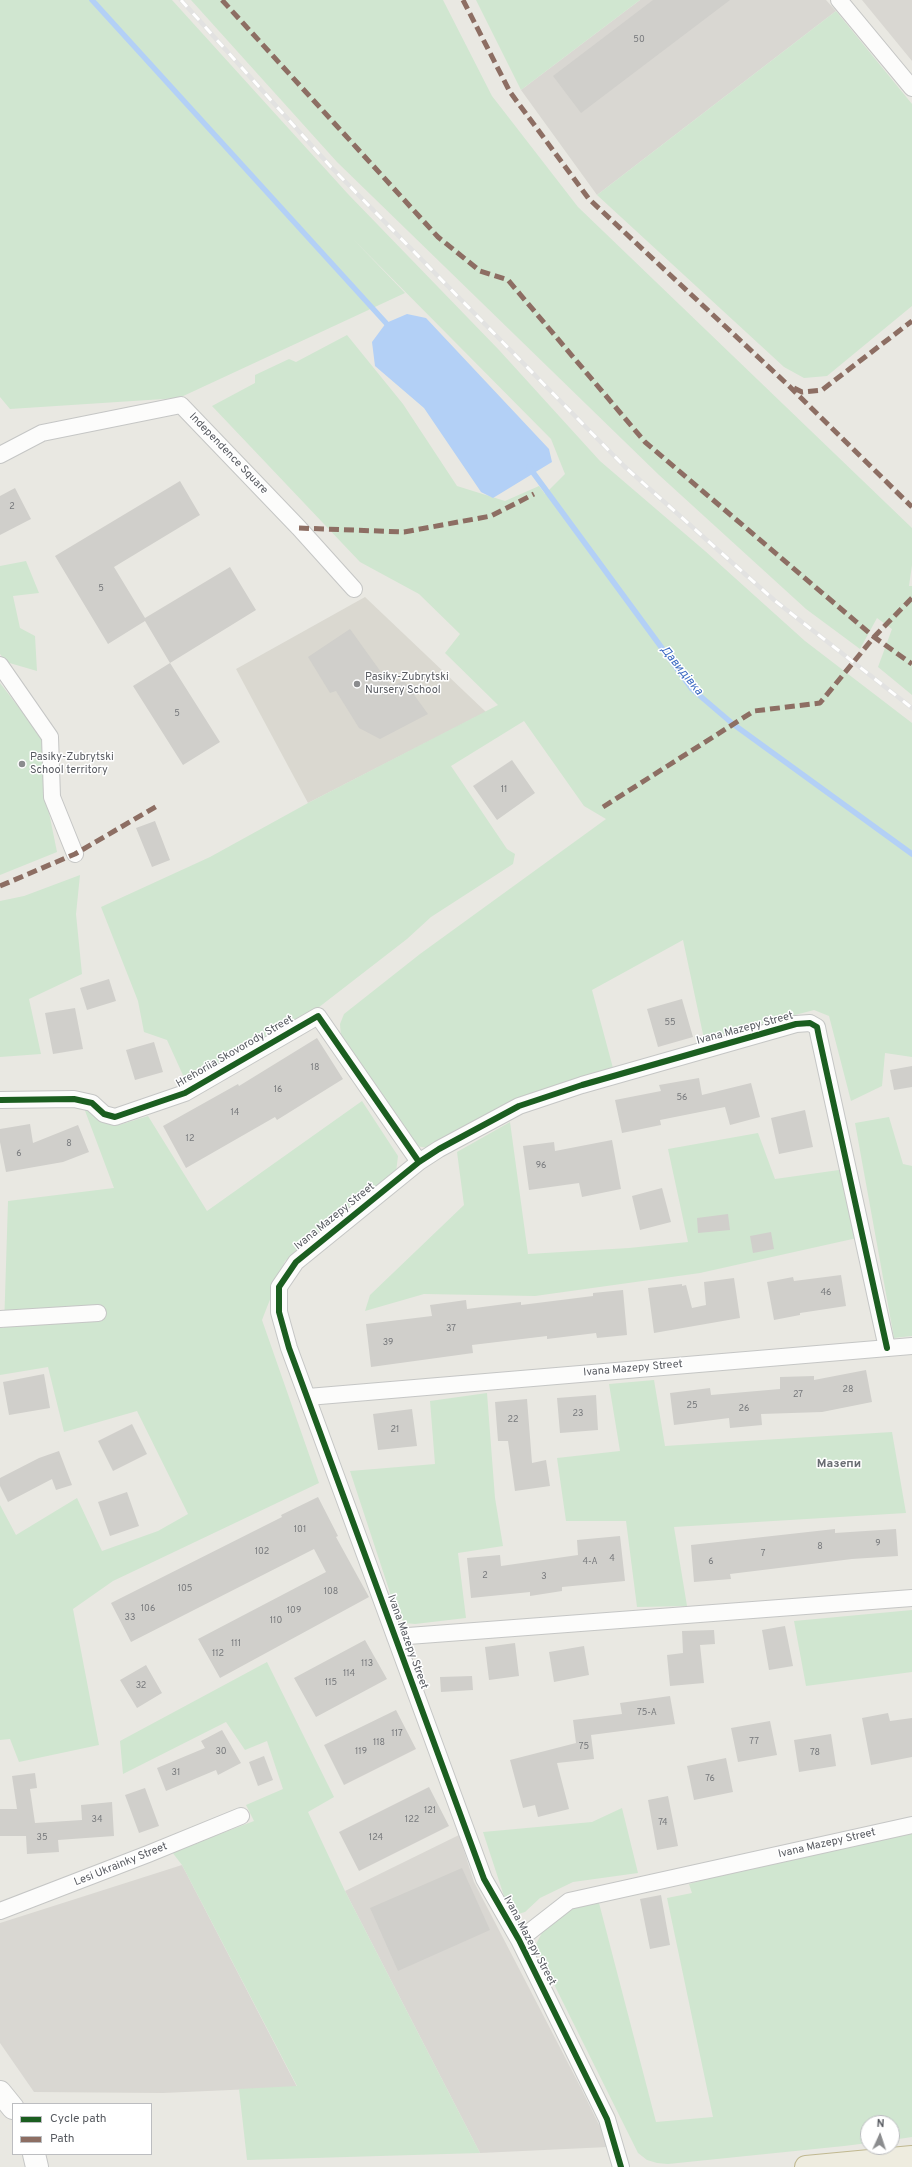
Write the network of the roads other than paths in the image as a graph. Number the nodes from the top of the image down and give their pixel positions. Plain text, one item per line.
1 (839, 0) edge
2 (912, 88) edge
3 (0, 455) edge
4 (354, 589) dead end
5 (0, 665) edge
6 (75, 854) dead end
7 (0, 1100) edge
8 (419, 1162) junction
9 (98, 1313) dead end
10 (0, 1320) edge
11 (912, 1346) edge
12 (887, 1348) junction
13 (308, 1397) junction
14 (912, 1598) edge
15 (394, 1637) junction
16 (241, 1816) dead end
17 (912, 1825) edge
18 (0, 1911) edge
19 (519, 1940) junction
20 (0, 2092) edge
21 (12, 2107) edge
22 (34, 2155) edge
23 (912, 2157) edge
24 (37, 2167) edge
25 (621, 2167) edge
26 (806, 2167) edge

1 - 2 street
3 - 4 street, Independence Square
5 - 6 street
7 - 8 street, Hrehoriia Skovorody Street
8 - 12 street, Ivana Mazepy Street
8 - 13 street, Ivana Mazepy Street
9 - 10 street
11 - 12 street, Ivana Mazepy Street
12 - 13 street, Ivana Mazepy Street
13 - 15 street, Ivana Mazepy Street
14 - 15 street, Ivana Mazepy Street
15 - 19 street, Ivana Mazepy Street
16 - 18 street, Lesi Ukrainky Street
17 - 19 street, Ivana Mazepy Street
19 - 25 street, Ivana Mazepy Street
20 - 21 main road
22 - 24 main road
23 - 26 highway

